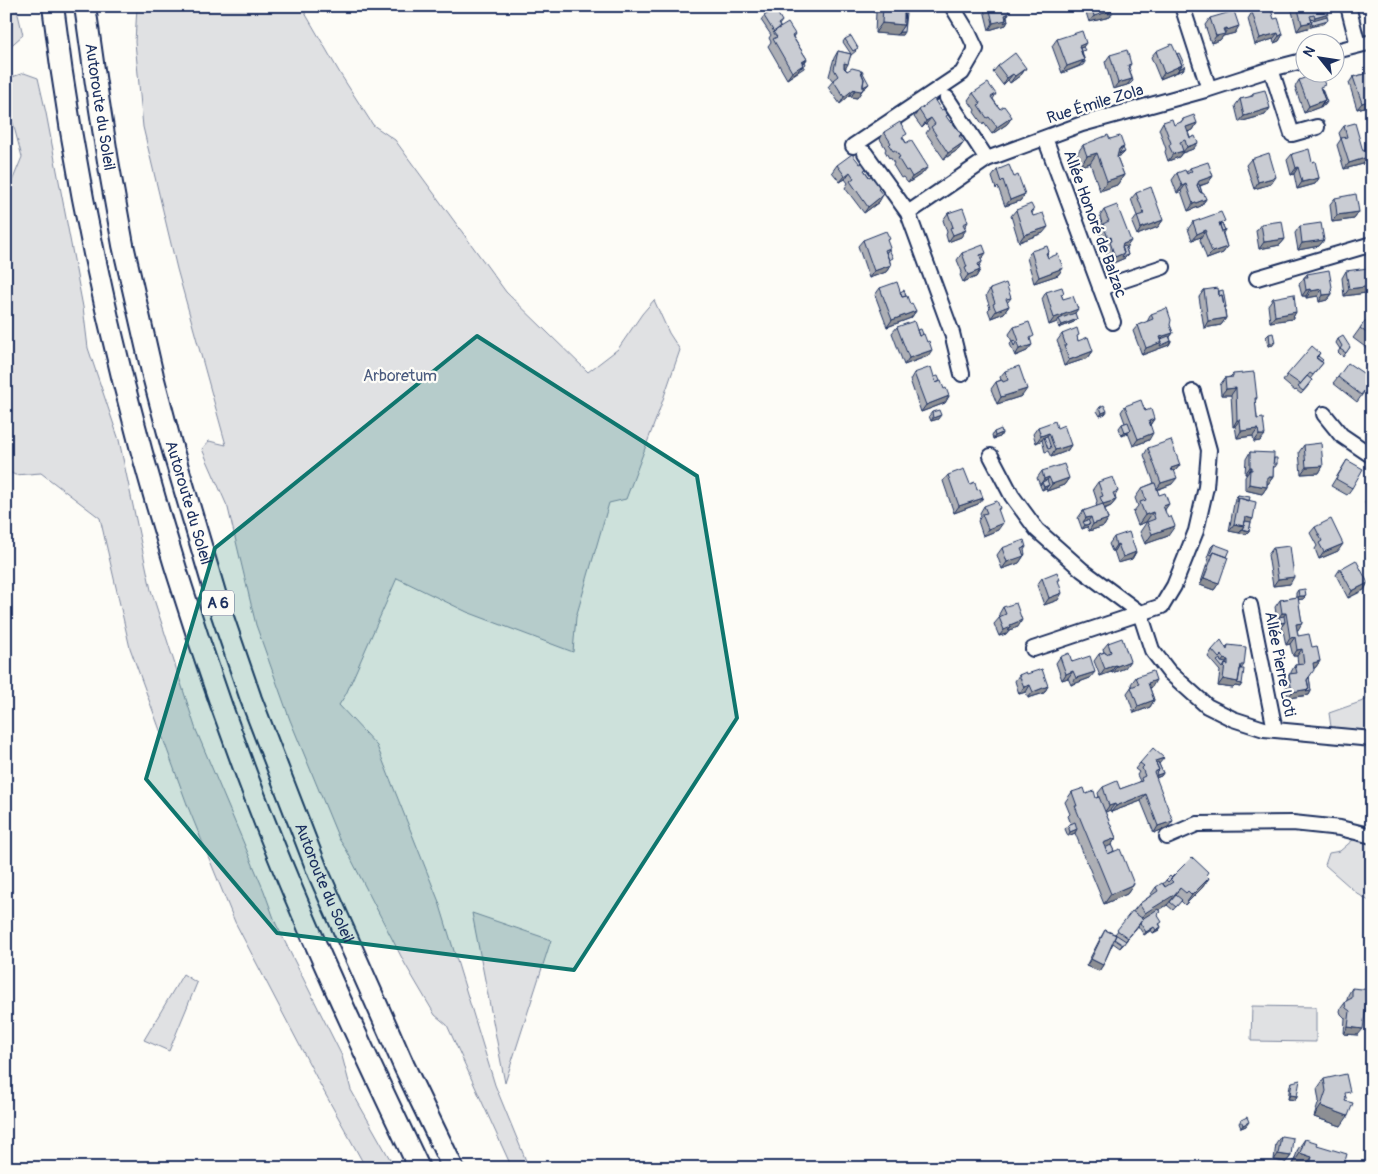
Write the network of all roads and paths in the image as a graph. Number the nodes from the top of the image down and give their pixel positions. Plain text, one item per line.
1 (54, 6) edge
2 (85, 6) edge
3 (952, 6) edge
4 (1348, 6) edge
5 (1183, 9) dead end
6 (1365, 43) edge
7 (1346, 48) edge
8 (1296, 63) edge
9 (1271, 69) junction
10 (1209, 89) junction
11 (947, 98) dead end
12 (1317, 127) dead end
13 (1045, 138) junction
14 (987, 159) junction
15 (908, 213) junction
16 (1372, 244) edge
17 (1163, 267) dead end
18 (1257, 278) dead end
19 (1100, 288) junction
20 (1113, 322) dead end
21 (962, 374) dead end
22 (1193, 392) dead end
23 (1324, 414) dead end
24 (991, 456) dead end
25 (1372, 456) edge
26 (1250, 605) dead end
27 (1140, 613) junction
28 (1033, 649) dead end
29 (1275, 730) junction
30 (1372, 739) edge
31 (1372, 836) edge
32 (1167, 838) dead end
33 (419, 1168) edge
34 (453, 1168) edge

1 - 33 highway, Autoroute du Soleil / A 6
2 - 34 highway, Autoroute du Soleil / A 6
3 - 15 street
4 - 6 street
5 - 10 street
6 - 7 street
8 - 9 street, Rue Émile Zola
9 - 10 street, Rue Émile Zola
9 - 12 street
10 - 13 street, Rue Émile Zola
11 - 14 street
13 - 14 street, Rue Émile Zola
13 - 19 street, Allée Honoré de Balzac
14 - 15 street, Rue Émile Zola
15 - 21 street
16 - 18 street
17 - 19 street
19 - 20 street, Allée Honoré de Balzac
22 - 27 street
23 - 25 street
24 - 27 street
26 - 29 street, Allée Pierre Loti
27 - 28 street
27 - 29 street
29 - 30 street
31 - 32 street

